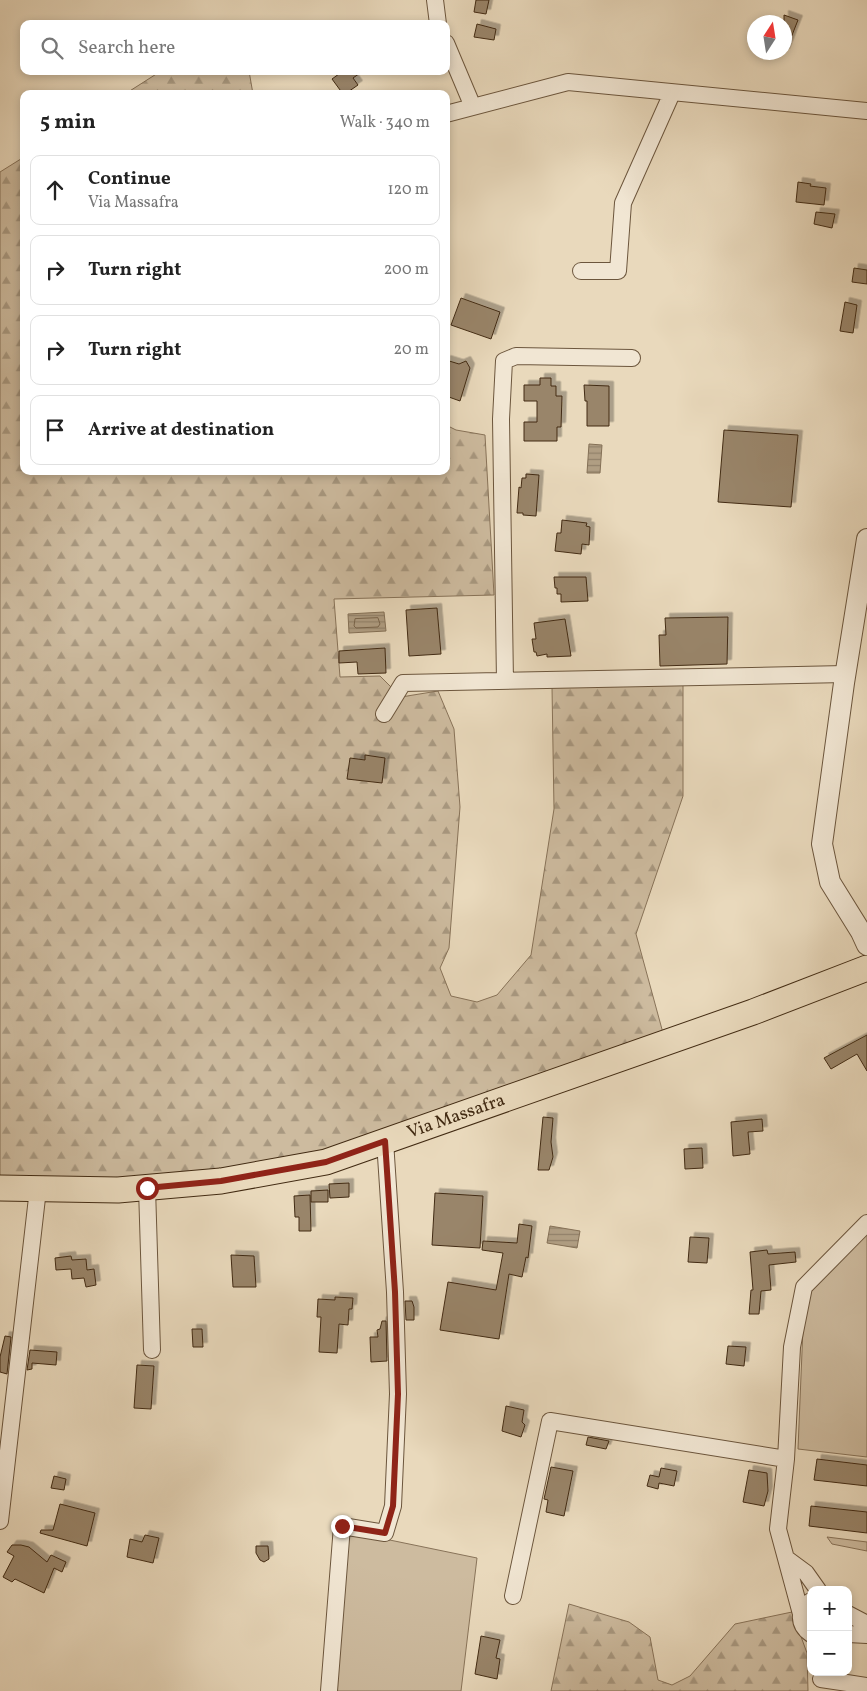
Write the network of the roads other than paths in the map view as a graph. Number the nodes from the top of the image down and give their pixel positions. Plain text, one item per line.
1 (435, 0) edge
2 (438, 20) edge
3 (450, 52) edge
4 (672, 93) junction
5 (473, 107) junction
6 (867, 111) edge
7 (450, 113) edge
8 (581, 271) dead end
9 (632, 358) dead end
10 (867, 539) edge
11 (845, 674) junction
12 (505, 681) junction
13 (384, 714) dead end
14 (867, 945) edge
15 (867, 968) edge
16 (385, 1141) junction
17 (0, 1188) edge
18 (147, 1188) junction
19 (38, 1189) junction
20 (867, 1223) edge
21 (152, 1350) dead end
22 (786, 1459) junction
23 (0, 1521) edge
24 (787, 1559) junction
25 (815, 1586) edge
26 (513, 1596) dead end
27 (806, 1608) edge
28 (852, 1616) edge
29 (867, 1624) edge
30 (807, 1633) edge
31 (852, 1634) edge
32 (867, 1635) edge
33 (821, 1679) edge
34 (867, 1686) edge
35 (329, 1691) edge

1 - 2 street
3 - 5 street
4 - 5 street
4 - 6 street
4 - 8 street
5 - 7 street
9 - 12 street
10 - 11 street
11 - 12 street
11 - 14 street
12 - 13 street
15 - 16 main road, Via Massafra
16 - 18 main road, Via Massafra
16 - 35 street
17 - 19 main road, Via Massafra
18 - 19 main road, Via Massafra
18 - 21 street
19 - 23 street
20 - 22 street
22 - 24 street
22 - 26 street
24 - 25 street
24 - 27 street
27 - 30 street
28 - 29 street
31 - 32 street
33 - 34 street

